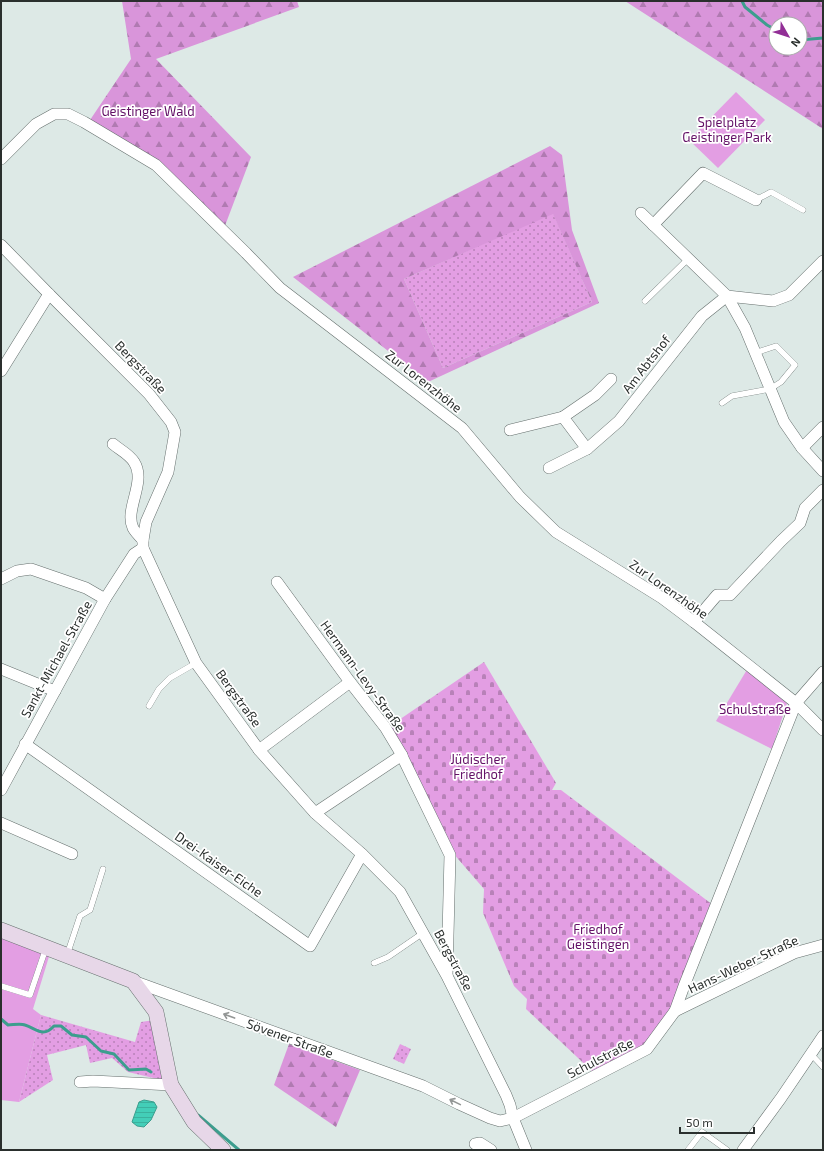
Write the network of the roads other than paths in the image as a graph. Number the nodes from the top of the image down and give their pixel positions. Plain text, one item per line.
1 (1, 159) edge
2 (756, 200) joint
3 (803, 210) dead end
4 (641, 213) dead end
5 (653, 225) junction
6 (1, 245) edge
7 (688, 259) junction
8 (823, 261) edge
9 (49, 294) junction
10 (727, 296) junction
11 (645, 301) dead end
12 (755, 353) junction
13 (1, 371) edge
14 (611, 378) dead end
15 (770, 389) junction
16 (722, 403) dead end
17 (563, 417) junction
18 (823, 427) edge
19 (510, 430) dead end
20 (113, 444) dead end
21 (802, 448) junction
22 (587, 449) junction
23 (549, 468) dead end
24 (823, 471) edge
25 (823, 490) edge
26 (143, 544) junction
27 (2, 577) edge
28 (277, 582) dead end
29 (105, 599) junction
30 (694, 622) junction
31 (196, 663) junction
32 (1, 669) edge
33 (823, 672) edge
34 (350, 682) junction
35 (55, 691) junction
36 (796, 703) junction
37 (149, 706) dead end
38 (823, 730) edge
39 (25, 744) junction
40 (259, 750) junction
41 (402, 755) junction
42 (1, 790) edge
43 (314, 812) junction
44 (1, 823) edge
45 (72, 854) dead end
46 (362, 854) junction
47 (103, 869) dead end
48 (1, 930) edge
49 (424, 932) junction
50 (823, 945) edge
51 (46, 947) junction
52 (67, 955) junction
53 (374, 962) dead end
54 (447, 976) junction
55 (133, 981) junction
56 (1, 986) edge
57 (675, 1011) junction
58 (823, 1036) edge
59 (811, 1054) junction
60 (823, 1068) edge
61 (80, 1082) dead end
62 (171, 1085) junction
63 (513, 1118) junction
64 (475, 1144) dead end
65 (223, 1150) edge
66 (491, 1150) edge
67 (526, 1150) edge
68 (688, 1150) edge
69 (727, 1150) edge
70 (743, 1150) edge

1 - 30 street, Zur Lorenzhöhe
2 - 3 lane
2 - 5 street
4 - 5 street
5 - 7 street
6 - 9 street, Bergstraße
7 - 10 street
7 - 11 lane
8 - 10 street
9 - 13 street
9 - 26 street, Bergstraße
10 - 12 street
10 - 22 street, Am Abtshof
12 - 15 street
12 - 15 lane
14 - 17 street, Am Abtshof
15 - 16 lane
15 - 21 street
17 - 19 street, Am Abtshof
17 - 22 street
18 - 21 street
20 - 26 street, Bergstraße
21 - 24 street
22 - 23 street, Am Abtshof
25 - 30 street
26 - 29 street, Sankt-Michael-Straße
26 - 31 street, Bergstraße
27 - 29 street
28 - 34 street, Hermann-Levy-Straße
29 - 35 street, Sankt-Michael-Straße
30 - 36 street, Zur Lorenzhöhe
31 - 37 lane
31 - 40 street, Bergstraße
32 - 35 street
33 - 36 street, Schulstraße
34 - 40 street
34 - 41 street, Hermann-Levy-Straße
35 - 39 street, Sankt-Michael-Straße
36 - 38 street, Zur Lorenzhöhe
36 - 57 street, Schulstraße
39 - 42 street, Sankt-Michael-Straße
39 - 46 street, Drei-Kaiser-Eiche
40 - 43 street, Bergstraße
41 - 43 street
41 - 54 street, Hermann-Levy-Straße
43 - 46 street, Bergstraße
44 - 45 street
46 - 49 street, Bergstraße
47 - 52 lane
48 - 51 main road, Sövener Straße
49 - 53 lane
49 - 54 street, Bergstraße
50 - 57 street, Hans-Weber-Straße
51 - 52 main road, Sövener Straße
51 - 56 lane
52 - 55 main road, Sövener Straße
54 - 63 street, Bergstraße
55 - 62 main road
63 -> 55 street, Sövener Straße
57 - 63 street, Schulstraße
58 - 59 street
59 - 60 lane
59 - 70 street
61 - 62 street
62 - 65 main road
63 - 67 street, Bergstraße
64 - 66 street
68 - 69 lane

